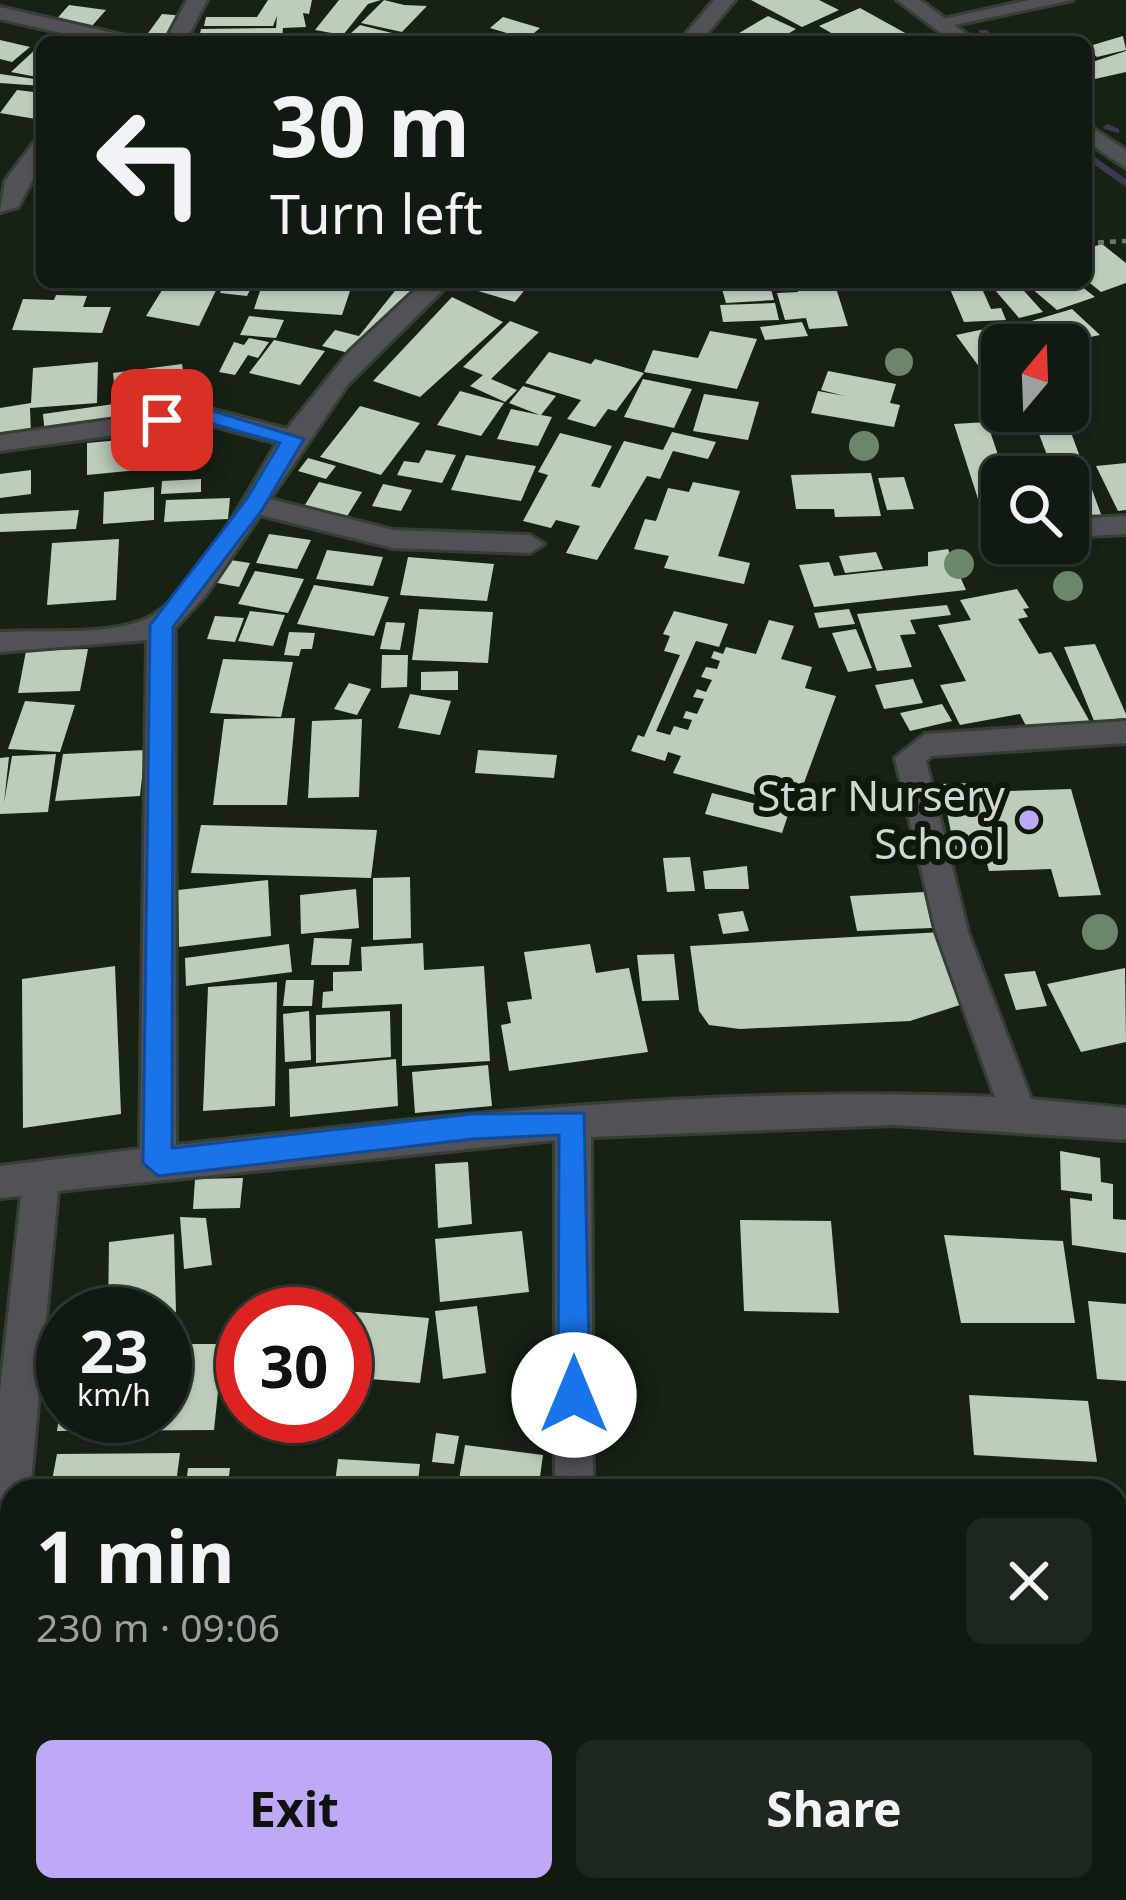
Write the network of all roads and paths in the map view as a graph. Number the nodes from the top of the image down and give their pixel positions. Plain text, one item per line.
1 (197, 0) edge
2 (725, 0) edge
3 (907, 0) edge
4 (1063, 0) edge
5 (0, 13) edge
6 (940, 22) junction
7 (102, 36) edge
8 (179, 36) edge
9 (694, 36) edge
10 (959, 36) edge
11 (1092, 135) edge
12 (36, 155) edge
13 (1126, 160) edge
14 (7, 207) dead end
15 (1126, 241) edge
16 (1092, 244) edge
17 (433, 288) edge
18 (293, 439) junction
19 (0, 443) edge
20 (254, 504) junction
21 (1126, 525) edge
22 (1089, 527) edge
23 (530, 544) dead end
24 (161, 625) junction
25 (0, 642) edge
26 (1126, 732) edge
27 (1017, 1110) junction
28 (573, 1122) junction
29 (1126, 1124) edge
30 (158, 1163) junction
31 (41, 1177) junction
32 (0, 1182) edge
33 (11, 1479) edge
34 (574, 1479) edge

1 - 8 street
2 - 9 street
3 - 6 street
4 - 6 street
5 - 7 street
6 - 10 street
11 - 13 street
12 - 14 street
15 - 16 path
17 - 18 street
18 - 19 street
18 - 20 street
20 - 23 street
20 - 24 street
21 - 22 street
24 - 25 street
24 - 30 street
26 - 27 street
27 - 28 street
27 - 29 street
28 - 30 street
28 - 34 street
30 - 31 street
31 - 32 street
31 - 33 street

